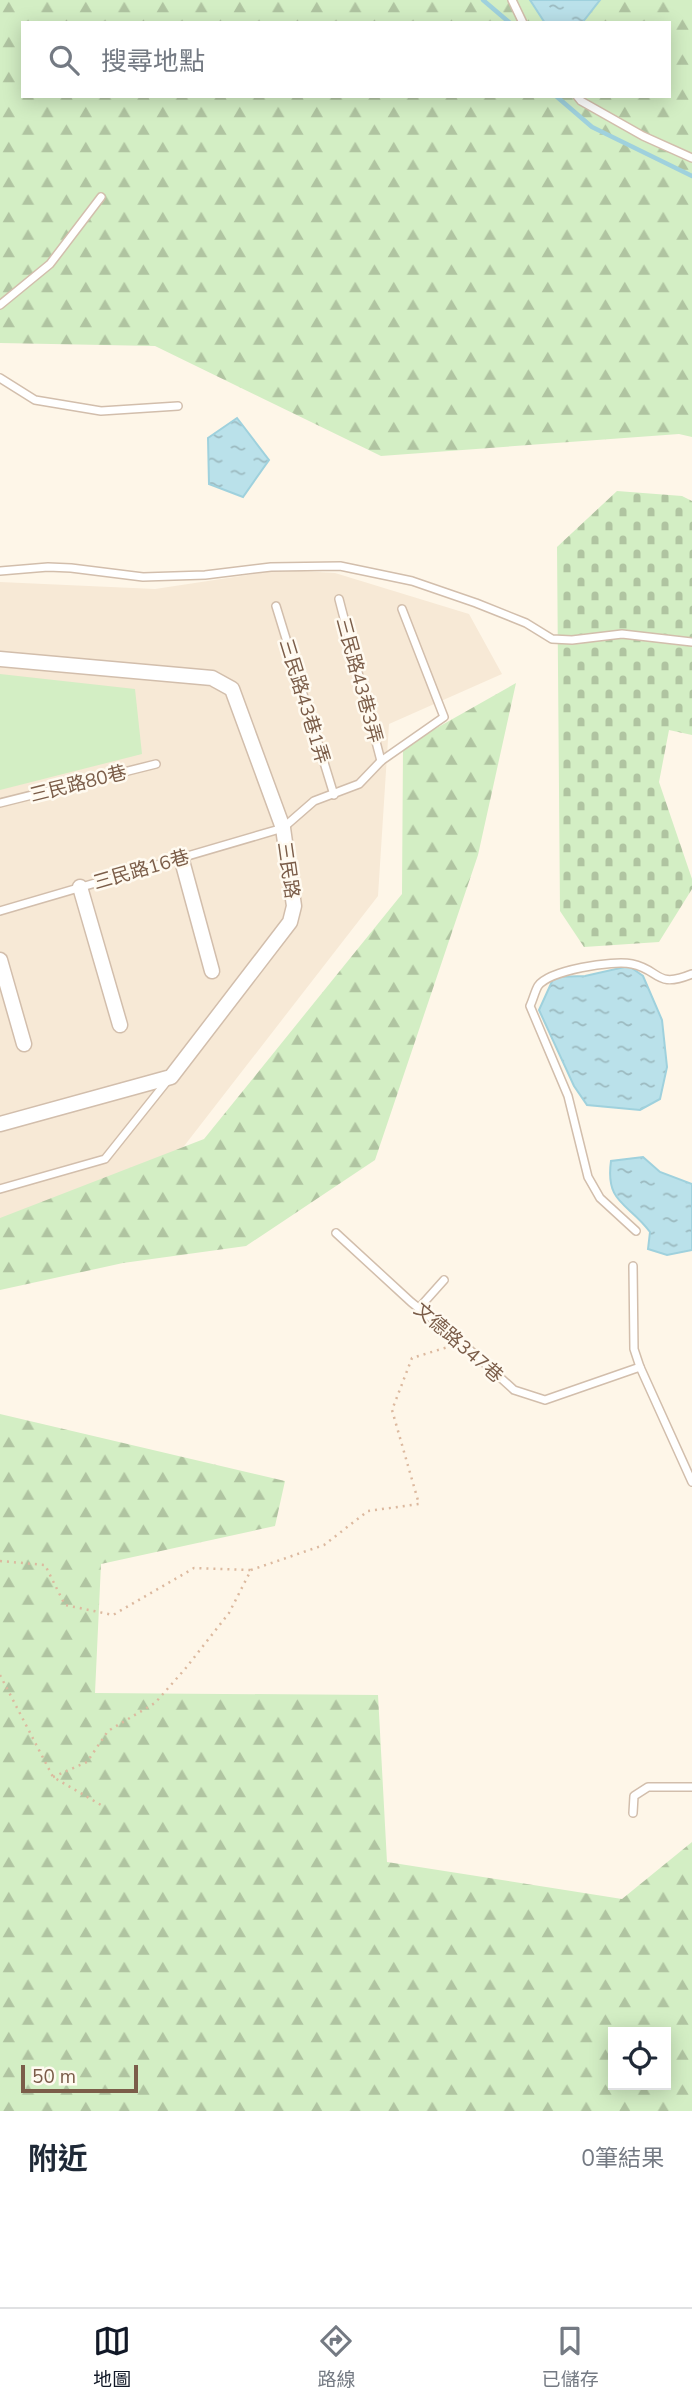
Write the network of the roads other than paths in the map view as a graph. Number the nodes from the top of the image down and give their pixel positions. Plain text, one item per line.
1 (512, 0) edge
2 (522, 21) edge
3 (579, 98) edge
4 (692, 158) edge
5 (101, 197) dead end
6 (0, 305) edge
7 (0, 378) edge
8 (178, 406) dead end
9 (0, 571) edge
10 (338, 600) dead end
11 (276, 606) dead end
12 (402, 609) dead end
13 (692, 642) edge
14 (0, 659) edge
15 (381, 761) junction
16 (156, 764) dead end
17 (334, 795) junction
18 (0, 803) edge
19 (283, 828) junction
20 (181, 858) junction
21 (80, 887) junction
22 (0, 911) edge
23 (0, 960) edge
24 (212, 971) dead end
25 (692, 974) edge
26 (120, 1025) dead end
27 (24, 1044) dead end
28 (171, 1077) junction
29 (0, 1124) edge
30 (0, 1189) edge
31 (636, 1231) dead end
32 (336, 1233) dead end
33 (633, 1266) dead end
34 (444, 1280) dead end
35 (419, 1308) junction
36 (640, 1367) junction
37 (692, 1482) edge
38 (692, 1787) edge
39 (634, 1813) dead end

1 - 2 lane
3 - 4 lane
5 - 6 lane
7 - 8 lane
9 - 13 lane
10 - 15 lane, 三民路43巷3弄
11 - 17 lane, 三民路43巷1弄
12 - 15 lane
14 - 19 street, 三民路
15 - 17 lane
16 - 18 lane, 三民路80巷
17 - 19 lane
19 - 20 lane, 三民路16巷
19 - 28 street, 三民路
20 - 21 lane, 三民路16巷
20 - 24 street
21 - 22 lane, 三民路16巷
21 - 26 street
23 - 27 street
25 - 31 lane
28 - 29 street
28 - 30 lane
32 - 35 lane, 文德路347巷
33 - 36 lane
34 - 35 lane
35 - 36 lane, 文德路347巷
36 - 37 lane
38 - 39 lane

